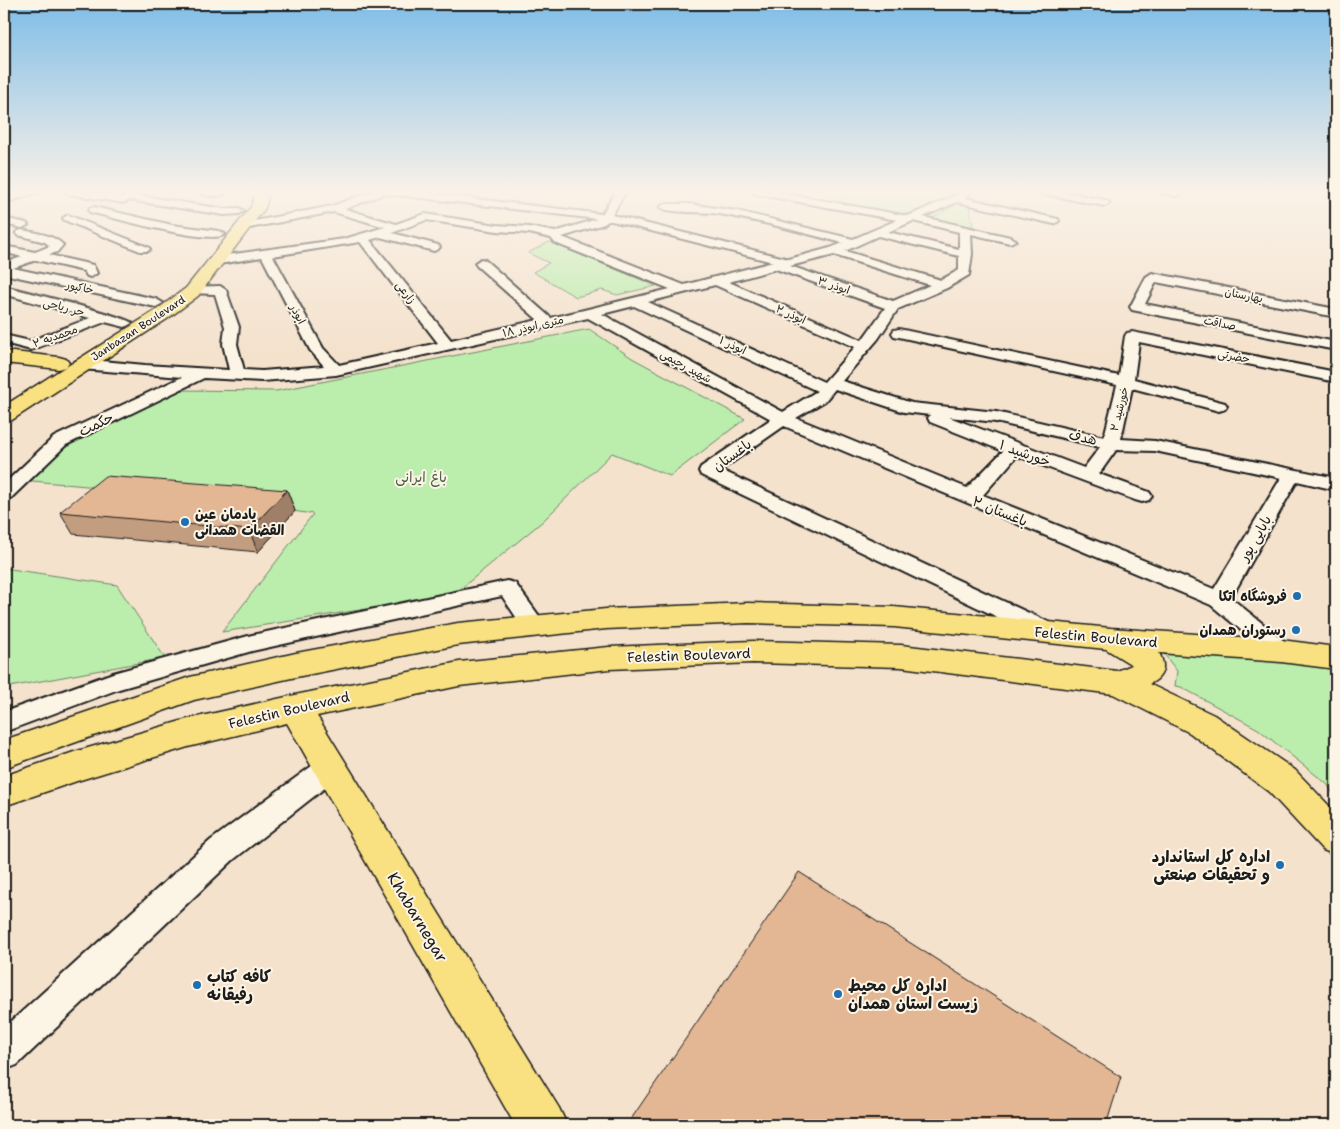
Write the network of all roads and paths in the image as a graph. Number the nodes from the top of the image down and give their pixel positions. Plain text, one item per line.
1 (55, 244) edge
2 (131, 244) edge
3 (212, 244) edge
4 (228, 244) edge
5 (326, 244) edge
6 (367, 244) edge
7 (421, 244) edge
8 (566, 244) edge
9 (705, 244) edge
10 (854, 244) edge
11 (925, 244) edge
12 (966, 244) edge
13 (434, 247) dead end
14 (4, 249) edge
15 (144, 249) dead end
16 (834, 251) junction
17 (266, 253) junction
18 (966, 254) junction
19 (36, 256) junction
20 (219, 260) junction
21 (481, 263) dead end
22 (781, 263) junction
23 (4, 269) edge
24 (91, 273) dead end
25 (1152, 278) joint
26 (717, 282) junction
27 (942, 285) junction
28 (4, 290) edge
29 (194, 290) junction
30 (685, 290) junction
31 (637, 302) junction
32 (156, 303) junction
33 (893, 306) junction
34 (590, 313) junction
35 (1336, 313) edge
36 (105, 318) junction
37 (125, 323) junction
38 (549, 323) junction
39 (899, 333) dead end
40 (1132, 336) joint
41 (4, 339) edge
42 (448, 346) junction
43 (864, 346) junction
44 (1336, 346) edge
45 (4, 357) edge
46 (69, 367) junction
47 (4, 368) edge
48 (336, 370) junction
49 (201, 374) junction
50 (238, 376) junction
51 (1336, 377) edge
52 (34, 378) junction
53 (1126, 382) junction
54 (830, 386) junction
55 (4, 398) edge
56 (1219, 406) dead end
57 (910, 408) junction
58 (4, 415) edge
59 (782, 419) junction
60 (1111, 444) junction
61 (1014, 449) junction
62 (1089, 475) junction
63 (1291, 476) junction
64 (1336, 484) edge
65 (4, 494) edge
66 (1142, 496) dead end
67 (969, 498) junction
68 (1219, 600) junction
69 (534, 626) junction
70 (1051, 633) junction
71 (1111, 639) junction
72 (1281, 651) junction
73 (1336, 658) edge
74 (1119, 683) junction
75 (295, 708) junction
76 (4, 722) edge
77 (4, 754) edge
78 (330, 768) junction
79 (4, 791) edge
80 (1336, 838) edge
81 (4, 1052) edge
82 (542, 1125) edge

1 - 19 street
2 - 15 street
3 - 32 main road, Janbazan Boulevard
4 - 20 main road, Janbazan Boulevard
5 - 17 street
6 - 42 street, زارعی
7 - 13 street
8 - 30 street
9 - 22 street, ابوذر ۳
10 - 16 street, ۱۸ متری ابوذر
11 - 18 street
12 - 18 street
14 - 19 street
16 - 22 street, ۱۸ متری ابوذر
16 - 27 street
17 - 20 street
17 - 48 street, ابوذر
18 - 27 street
19 - 23 street
19 - 24 street
20 - 29 main road, Janbazan Boulevard
21 - 38 street
22 - 26 street, ۱۸ متری ابوذر
22 - 33 street, ابوذر ۳
23 - 32 street, خاکپور
25 - 35 street, بهارستان
25 - 44 street, صداقت
26 - 30 street, ۱۸ متری ابوذر
26 - 43 street, ابوذر ۲
27 - 33 street
28 - 36 street, حر ریاحی
29 - 46 main road, Janbazan Boulevard
29 - 50 street
30 - 31 street, ۱۸ متری ابوذر
31 - 34 street, ۱۸ متری ابوذر
31 - 54 street, ابوذر ۱
32 - 37 main road, Janbazan Boulevard
33 - 43 street, باغستان
34 - 38 street, ۱۸ متری ابوذر
34 - 59 street, شهید رحیمی
36 - 37 street, حر ریاحی
36 - 41 street, محمدیه ۲
37 - 46 main road, Janbazan Boulevard
38 - 42 street, ۱۸ متری ابوذر
39 - 53 street
40 - 51 street, حضرتی
40 - 53 street, خورشید ۲
42 - 48 street, ۱۸ متری ابوذر
43 - 54 street, باغستان
45 - 46 main road
46 - 49 street, ۱۸ متری ابوذر
46 - 52 main road, Janbazan Boulevard
46 - 58 main road, Janbazan Boulevard
47 - 52 main road
48 - 50 street, ۱۸ متری ابوذر
49 - 50 street, ۱۸ متری ابوذر
49 - 65 street, حکمت
52 - 55 main road, Janbazan Boulevard
53 - 56 street
53 - 60 street, خورشید ۲
54 - 57 street, هدف
54 - 59 street, باغستان
57 - 60 street, هدف
57 - 61 street, خورشید ۱
59 - 67 street, باغستان ۲
59 - 70 street, باغستان
60 - 62 street, خورشید ۲
60 - 63 street, هدف
61 - 62 street, خورشید ۱
61 - 67 street
62 - 66 street, خورشید ۱
63 - 64 street, هدف
63 - 68 street, بابایی پور
67 - 68 street, باغستان ۲
68 - 72 street, باغستان ۲
69 - 70 main road, Felestin Boulevard
69 - 76 street
69 - 77 main road, Felestin Boulevard
70 - 71 main road, Felestin Boulevard
71 - 72 main road, Felestin Boulevard
71 - 74 main road
72 - 73 main road, Felestin Boulevard
74 - 75 main road, Felestin Boulevard
74 - 80 main road, Felestin Boulevard
75 - 78 main road, Khabarnegar
75 - 79 main road, Felestin Boulevard
78 - 81 street
78 - 82 main road, Khabarnegar

